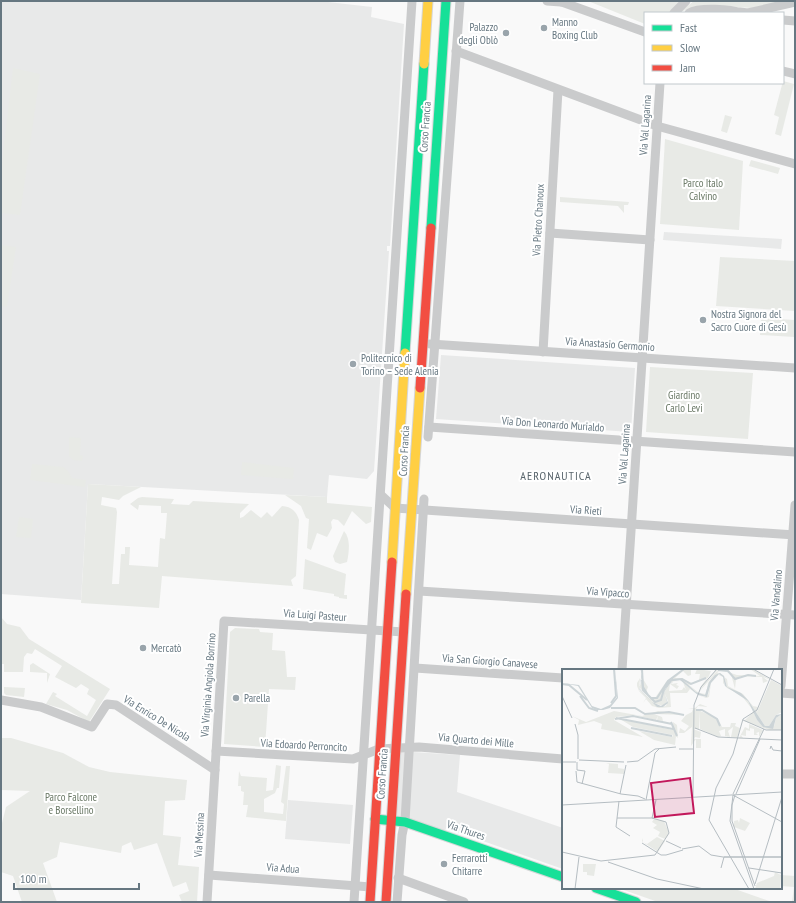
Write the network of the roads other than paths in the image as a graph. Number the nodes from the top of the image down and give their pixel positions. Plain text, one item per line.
1 (412, 1) edge
2 (428, 1) edge
3 (446, 1) edge
4 (460, 1) edge
5 (546, 1) edge
6 (686, 1) edge
7 (560, 2) edge
8 (795, 2) edge
9 (675, 12) edge
10 (691, 12) edge
11 (740, 12) edge
12 (752, 12) edge
13 (784, 20) edge
14 (795, 21) edge
15 (644, 32) edge
16 (456, 51) junction
17 (784, 71) edge
18 (795, 74) edge
19 (660, 84) edge
20 (558, 90) junction
21 (657, 126) junction
22 (795, 164) edge
23 (550, 233) junction
24 (650, 240) junction
25 (423, 343) junction
26 (435, 344) junction
27 (543, 352) junction
28 (642, 358) junction
29 (795, 368) edge
30 (429, 427) junction
31 (428, 437) dead end
32 (637, 442) junction
33 (795, 452) edge
34 (381, 495) junction
35 (424, 499) dead end
36 (795, 505) edge
37 (395, 508) junction
38 (413, 510) junction
39 (424, 510) junction
40 (632, 525) junction
41 (794, 535) edge
42 (419, 591) junction
43 (627, 605) junction
44 (791, 615) edge
45 (224, 621) joint
46 (372, 630) junction
47 (387, 631) junction
48 (404, 632) junction
49 (415, 668) junction
50 (622, 669) edge
51 (562, 678) edge
52 (782, 679) edge
53 (782, 693) edge
54 (795, 694) edge
55 (1, 700) edge
56 (410, 747) junction
57 (388, 748) junction
58 (216, 752) junction
59 (363, 757) junction
60 (562, 759) edge
61 (215, 770) junction
62 (782, 774) edge
63 (795, 774) edge
64 (360, 818) junction
65 (375, 819) junction
66 (391, 820) junction
67 (405, 822) junction
68 (209, 875) junction
69 (562, 877) edge
70 (398, 878) junction
71 (355, 885) junction
72 (371, 887) junction
73 (599, 889) edge
74 (207, 902) edge
75 (354, 902) edge
76 (370, 902) edge
77 (386, 902) edge
78 (396, 902) edge
79 (464, 902) edge
80 (636, 902) edge

1 - 34 street, Corso Francia
2 - 37 main road, Corso Francia
3 - 25 main road, Corso Francia
4 - 16 street
5 - 7 street
6 - 9 street
7 - 15 street
8 - 12 street
10 - 11 street
13 - 14 street
16 - 20 street
16 - 26 street
17 - 18 street
19 - 21 street, Via Val Lagarina
20 - 21 street
20 - 23 street, Via Pietro Chanoux
21 - 22 street
21 - 24 street, Via Val Lagarina
23 - 24 street
23 - 27 street, Via Pietro Chanoux
24 - 28 street, Via Val Lagarina
25 - 26 street, Via Anastasio Germonio
25 - 38 main road, Corso Francia
26 - 27 street, Via Anastasio Germonio
26 - 30 street
27 - 28 street, Via Anastasio Germonio
28 - 29 street, Via Anastasio Germonio
28 - 32 street, Via Val Lagarina
30 - 31 street
30 - 32 street, Via Don Leonardo Murialdo
32 - 33 street, Via Don Leonardo Murialdo
32 - 40 street, Via Val Lagarina
34 - 37 street
34 - 46 street, Corso Francia
35 - 39 street
36 - 41 street, Via Vandalino
37 - 38 street, Via Rieti
37 - 47 main road, Corso Francia
38 - 39 street, Via Rieti
38 - 48 main road, Corso Francia
39 - 40 street, Via Rieti
39 - 42 street
40 - 41 street, Via Rieti
40 - 43 street, Via Val Lagarina
41 - 44 street, Via Vandalino
42 - 43 street, Via Vipacco
42 - 49 street
43 - 44 street, Via Vipacco
43 - 50 street, Via Val Lagarina
44 - 52 street, Via Vandalino
45 - 46 street, Via Luigi Pasteur
45 - 58 street, Via Virginia Angiola Borrino
46 - 47 street, Via Luigi Pasteur
46 - 59 street, Corso Francia
47 - 48 street, Via Luigi Pasteur
47 - 57 main road, Corso Francia
48 - 57 main road, Corso Francia
49 - 51 street, Via San Giorgio Canavese
49 - 56 street
53 - 54 street
55 - 61 street, Via Enrico De Nicola
56 - 57 street, Via Quarto dei Mille
56 - 60 street, Via Quarto dei Mille
56 - 67 street
57 - 59 street, Via Edoardo Perroncito
57 - 65 main road, Corso Francia
57 - 66 main road, Corso Francia
58 - 59 street, Via Edoardo Perroncito
58 - 61 street, Via Virginia Angiola Borrino
59 - 64 street, Corso Francia
61 - 68 street, Via Messina
62 - 63 street
64 - 65 street, Via Thures
64 - 71 street, Corso Francia
65 - 66 main road, Via Thures
65 - 72 main road, Corso Francia
66 - 67 main road, Via Thures
66 - 77 main road, Corso Francia
67 - 69 main road, Via Thures
67 - 70 street
68 - 71 street, Via Adua
68 - 74 street, Via Messina
70 - 78 street
70 - 79 street
71 - 72 street, Via Adua
71 - 75 street, Corso Francia
72 - 76 main road, Corso Francia
73 - 80 main road

